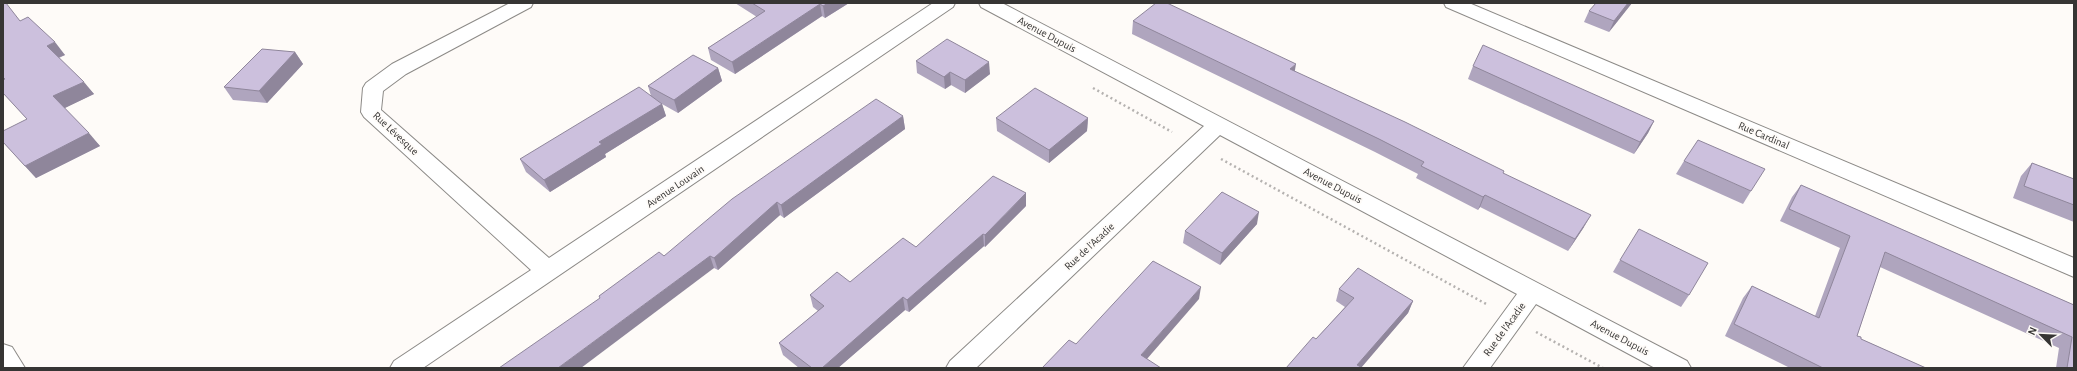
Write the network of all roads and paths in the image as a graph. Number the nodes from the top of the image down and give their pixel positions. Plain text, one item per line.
1 (524, 3) edge
2 (946, 3) edge
3 (988, 3) edge
4 (1453, 3) edge
5 (1219, 124) junction
6 (1222, 159) dead end
7 (2074, 268) edge
8 (548, 271) junction
9 (1532, 290) junction
10 (1479, 300) dead end
11 (1545, 336) dead end
12 (3, 354) edge
13 (12, 368) edge
14 (403, 368) edge
15 (959, 368) edge
16 (1476, 368) edge
17 (1602, 368) edge
18 (1678, 368) edge

1 - 8 street, Rue Lévesque
2 - 8 street, Avenue Louvain
3 - 5 street, Avenue Dupuis
4 - 7 street, Rue Cardinal
5 - 9 street, Avenue Dupuis
5 - 15 street, Rue de l'Acadie
6 - 10 path
8 - 14 street, Avenue Louvain
9 - 16 street, Rue de l'Acadie
9 - 18 street, Avenue Dupuis
11 - 17 path
12 - 13 street

